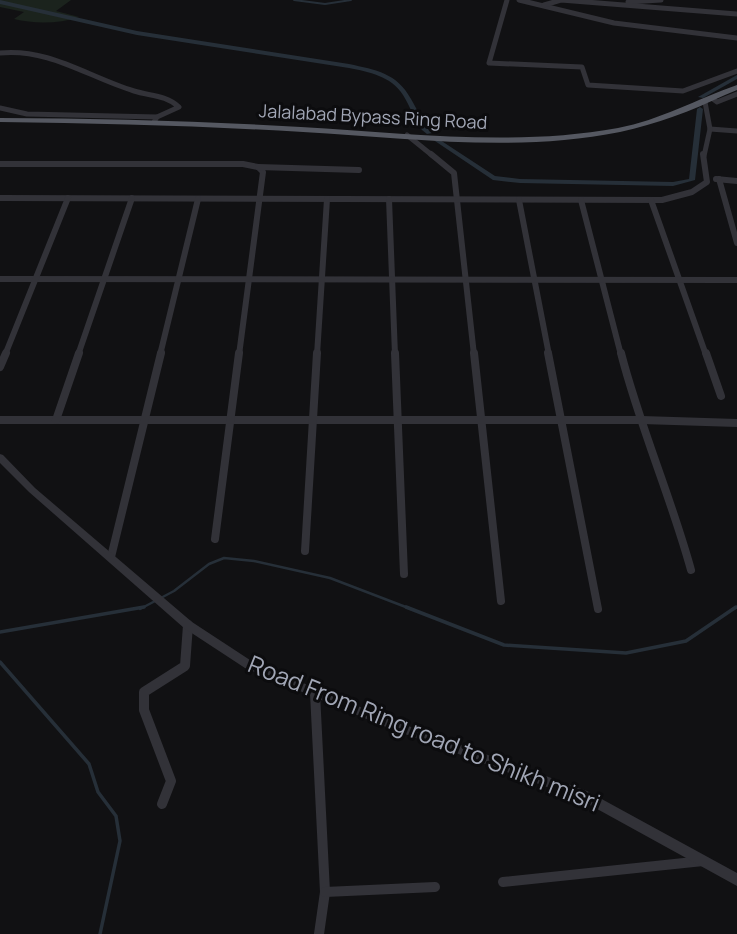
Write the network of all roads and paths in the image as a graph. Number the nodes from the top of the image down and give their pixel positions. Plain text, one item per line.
1 (507, 0) edge
2 (519, 0) edge
3 (661, 0) edge
4 (541, 5) junction
5 (622, 5) junction
6 (737, 14) edge
7 (737, 38) edge
8 (0, 53) edge
9 (737, 71) edge
10 (737, 87) edge
11 (737, 94) edge
12 (709, 100) junction
13 (0, 108) edge
14 (156, 119) junction
15 (0, 120) edge
16 (710, 129) junction
17 (737, 131) edge
18 (407, 135) junction
19 (0, 164) edge
20 (258, 167) junction
21 (359, 170) dead end
22 (719, 179) junction
23 (706, 180) junction
24 (737, 180) edge
25 (0, 198) edge
26 (68, 198) junction
27 (132, 198) junction
28 (198, 199) junction
29 (259, 199) junction
30 (327, 199) junction
31 (389, 199) junction
32 (457, 199) junction
33 (519, 200) junction
34 (581, 200) junction
35 (652, 200) junction
36 (737, 243) edge
37 (0, 279) edge
38 (35, 279) junction
39 (106, 279) junction
40 (179, 279) junction
41 (248, 279) junction
42 (392, 279) junction
43 (466, 279) junction
44 (534, 279) junction
45 (322, 280) junction
46 (602, 280) junction
47 (680, 280) junction
48 (737, 280) edge
49 (0, 367) edge
50 (721, 396) dead end
51 (0, 420) edge
52 (56, 420) junction
53 (146, 420) junction
54 (230, 420) junction
55 (313, 420) junction
56 (398, 420) junction
57 (481, 420) junction
58 (561, 420) junction
59 (642, 420) junction
60 (736, 425) edge
61 (0, 457) edge
62 (215, 539) dead end
63 (305, 551) dead end
64 (111, 557) junction
65 (691, 570) dead end
66 (404, 574) dead end
67 (501, 601) dead end
68 (598, 610) dead end
69 (182, 620) junction
70 (315, 693) junction
71 (162, 804) dead end
72 (706, 861) junction
73 (737, 880) edge
74 (503, 882) dead end
75 (435, 887) dead end
76 (325, 892) junction
77 (319, 934) edge

1 - 9 street
2 - 4 street
3 - 5 street
4 - 5 street
4 - 7 street
5 - 6 street
8 - 14 street
10 - 12 highway, Jalalabad Bypass Ring Road
11 - 12 street
12 - 16 street
12 - 18 highway, Jalalabad Bypass Ring Road
13 - 14 street
14 - 15 highway, Jalalabad Bypass Ring Road
14 - 18 highway, Jalalabad Bypass Ring Road
16 - 17 street
16 - 23 street
18 - 32 street
19 - 20 street
20 - 21 street
20 - 29 street
22 - 23 street
22 - 24 street
22 - 36 street
23 - 35 street
25 - 26 street
26 - 27 street
26 - 38 street
27 - 28 street
27 - 39 street
28 - 29 street
28 - 40 street
29 - 30 street
29 - 41 street
30 - 31 street
30 - 45 street
31 - 32 street
31 - 42 street
32 - 33 street
32 - 43 street
33 - 34 street
33 - 44 street
34 - 35 street
34 - 46 street
35 - 47 street
37 - 38 street
38 - 39 street
38 - 49 street
39 - 40 street
39 - 52 street
40 - 41 street
40 - 53 street
41 - 45 street
41 - 54 street
42 - 43 street
42 - 45 street
42 - 56 street
43 - 44 street
43 - 57 street
44 - 46 street
44 - 58 street
45 - 55 street
46 - 47 street
46 - 59 street
47 - 48 street
47 - 50 street
51 - 52 street
52 - 53 street
53 - 54 street
53 - 64 street
54 - 55 street
54 - 62 street
55 - 56 street
55 - 63 street
56 - 57 street
56 - 66 street
57 - 58 street
57 - 67 street
58 - 59 street
58 - 68 street
59 - 60 street
59 - 65 street
61 - 64 street, Road From Ring road to Shikh misri
64 - 69 street, Road From Ring road to Shikh misri
69 - 70 street, Road From Ring road to Shikh misri
69 - 71 street
70 - 72 street, Road From Ring road to Shikh misri
70 - 76 street
72 - 73 street, Road From Ring road to Shikh misri
72 - 74 street
75 - 76 street
76 - 77 street

